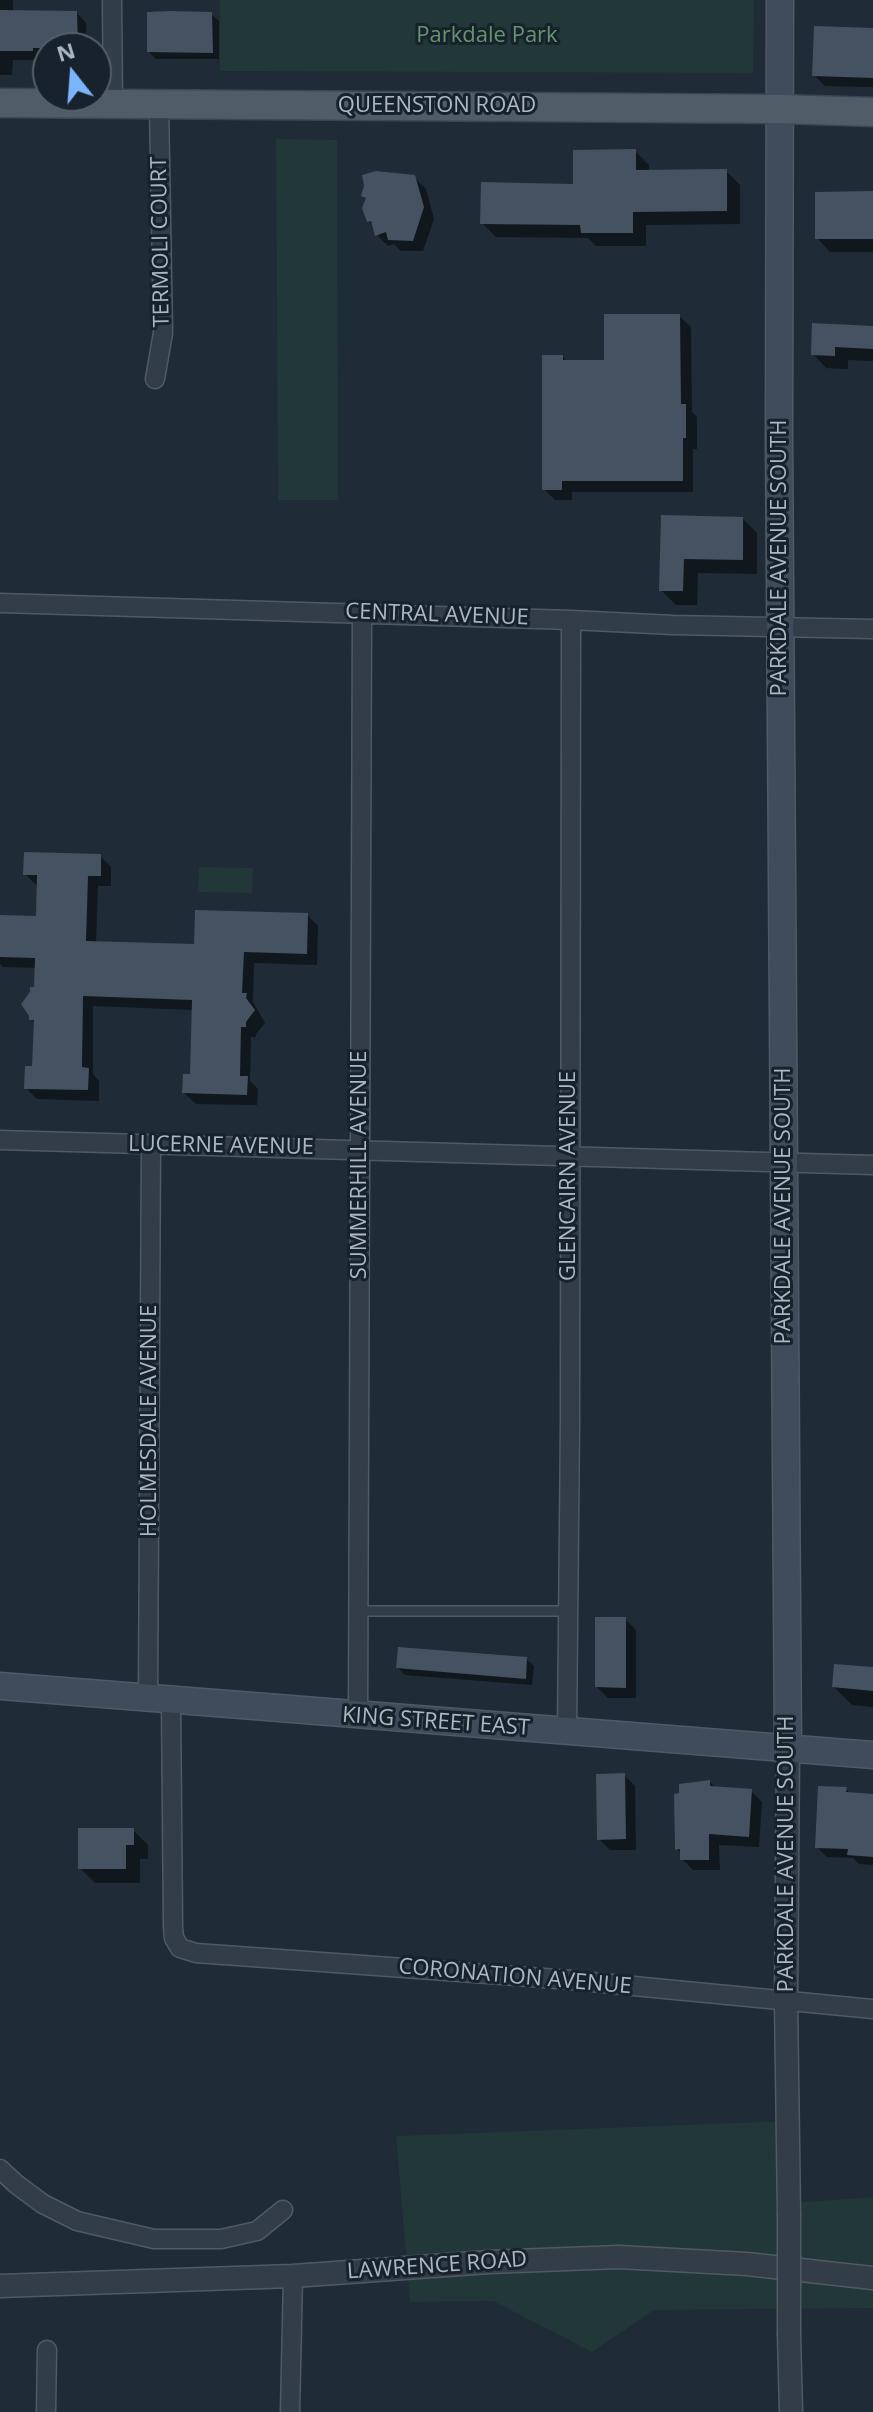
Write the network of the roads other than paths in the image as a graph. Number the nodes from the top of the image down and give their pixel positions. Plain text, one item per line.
1 (112, 0) edge
2 (780, 0) edge
3 (0, 103) edge
4 (113, 103) junction
5 (159, 104) junction
6 (780, 109) junction
7 (873, 112) edge
8 (155, 379) dead end
9 (0, 603) edge
10 (362, 613) junction
11 (571, 620) junction
12 (780, 626) junction
13 (873, 629) edge
14 (0, 1140) edge
15 (151, 1144) junction
16 (360, 1149) junction
17 (569, 1156) junction
18 (783, 1162) junction
19 (873, 1165) edge
20 (359, 1611) junction
21 (568, 1611) junction
22 (0, 1686) edge
23 (160, 1700) junction
24 (358, 1716) junction
25 (567, 1732) junction
26 (788, 1749) junction
27 (873, 1755) edge
28 (173, 1926) joint
29 (786, 2001) junction
30 (873, 2009) edge
31 (0, 2169) edge
32 (283, 2210) dead end
33 (293, 2276) junction
34 (873, 2278) edge
35 (0, 2286) edge
36 (47, 2350) dead end
37 (46, 2412) edge
38 (290, 2412) edge
39 (791, 2412) edge

1 - 4 street
2 - 6 main road, PARKDALE AVENUE SOUTH
3 - 4 main road, QUEENSTON ROAD
4 - 5 main road, QUEENSTON ROAD
5 - 6 main road, QUEENSTON ROAD
5 - 8 street, TERMOLI COURT
6 - 7 main road, QUEENSTON ROAD
6 - 12 main road, PARKDALE AVENUE SOUTH
9 - 10 street, CENTRAL AVENUE
10 - 11 street, CENTRAL AVENUE
10 - 16 street, SUMMERHILL AVENUE
11 - 12 street, CENTRAL AVENUE
11 - 17 street, GLENCAIRN AVENUE
12 - 13 street, CENTRAL AVENUE
12 - 18 main road, PARKDALE AVENUE SOUTH
14 - 15 street, LUCERNE AVENUE
15 - 16 street, LUCERNE AVENUE
15 - 23 street, HOLMESDALE AVENUE
16 - 17 street, LUCERNE AVENUE
16 - 20 street, SUMMERHILL AVENUE
17 - 18 street, LUCERNE AVENUE
17 - 21 street, GLENCAIRN AVENUE
18 - 19 street, LUCERNE AVENUE
18 - 26 main road, PARKDALE AVENUE SOUTH
20 - 21 lane
20 - 24 street, SUMMERHILL AVENUE
21 - 25 street, GLENCAIRN AVENUE
22 - 23 main road, KING STREET EAST
23 - 24 main road, KING STREET EAST
23 - 28 street, HOLMESDALE AVENUE
24 - 25 main road, KING STREET EAST
25 - 26 main road, KING STREET EAST
26 - 27 main road, KING STREET EAST
26 - 29 street, PARKDALE AVENUE SOUTH
28 - 29 street, CORONATION AVENUE
29 - 30 street, CORONATION AVENUE
29 - 39 street, PARKDALE AVENUE SOUTH, bridge
31 - 32 street
33 - 34 street, LAWRENCE ROAD
33 - 35 street, LAWRENCE ROAD
33 - 38 street
36 - 37 street

